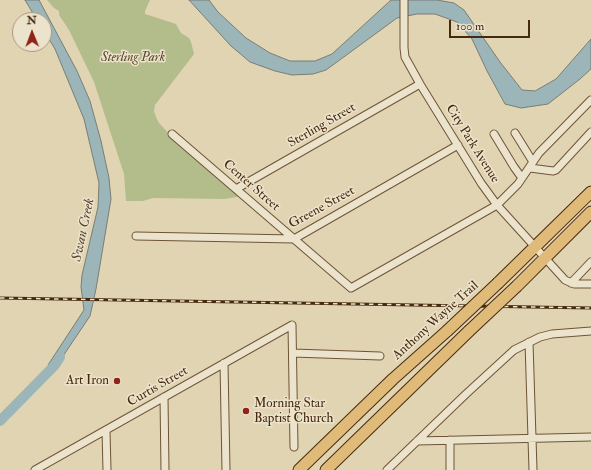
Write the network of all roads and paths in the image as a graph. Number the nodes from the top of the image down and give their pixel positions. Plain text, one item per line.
1 (404, 0) edge
2 (420, 84) junction
3 (591, 100) edge
4 (591, 132) edge
5 (515, 133) dead end
6 (172, 134) dead end
7 (494, 134) dead end
8 (458, 145) junction
9 (532, 165) junction
10 (522, 178) junction
11 (236, 189) junction
12 (591, 192) edge
13 (496, 205) junction
14 (591, 212) edge
15 (136, 236) dead end
16 (294, 239) junction
17 (536, 247) junction
18 (545, 257) junction
19 (591, 262) edge
20 (568, 281) junction
21 (591, 284) edge
22 (591, 331) edge
23 (529, 342) junction
24 (293, 353) junction
25 (380, 356) dead end
26 (224, 363) junction
27 (164, 397) junction
28 (106, 430) junction
29 (591, 437) edge
30 (532, 438) junction
31 (450, 440) junction
32 (417, 441) junction
33 (294, 447) dead end
34 (35, 470) edge
35 (107, 470) edge
36 (165, 470) edge
37 (226, 470) edge
38 (298, 470) edge
39 (326, 470) edge
40 (387, 470) edge
41 (450, 470) edge
42 (533, 470) edge

1 - 2 street, City Park Avenue
2 - 8 street, City Park Avenue
2 - 11 street, Sterling Street
3 - 9 street
4 - 9 street
5 - 9 street
6 - 11 street, Center Street
7 - 10 street
8 - 13 street, City Park Avenue
8 - 16 street, Greene Street
9 - 10 street
10 - 13 street
11 - 16 street, Center Street
12 - 17 highway, Anthony Wayne Trail
13 - 16 street, Center Street
13 - 17 street, City Park Avenue
14 - 18 highway
15 - 16 street, Greene Street
17 - 18 street, City Park Avenue
17 - 38 highway, Anthony Wayne Trail, bridge
18 - 20 street, City Park Avenue
18 - 39 highway, bridge
19 - 20 street
20 - 21 street
22 - 23 street
23 - 30 street
23 - 32 street
24 - 25 street
24 - 26 street, Curtis Street
24 - 33 street
26 - 27 street, Curtis Street
26 - 37 street
27 - 28 street, Curtis Street
27 - 36 street
28 - 34 street, Curtis Street
28 - 35 street
29 - 30 street
30 - 31 street
30 - 42 street
31 - 32 street
31 - 41 street
32 - 40 street

